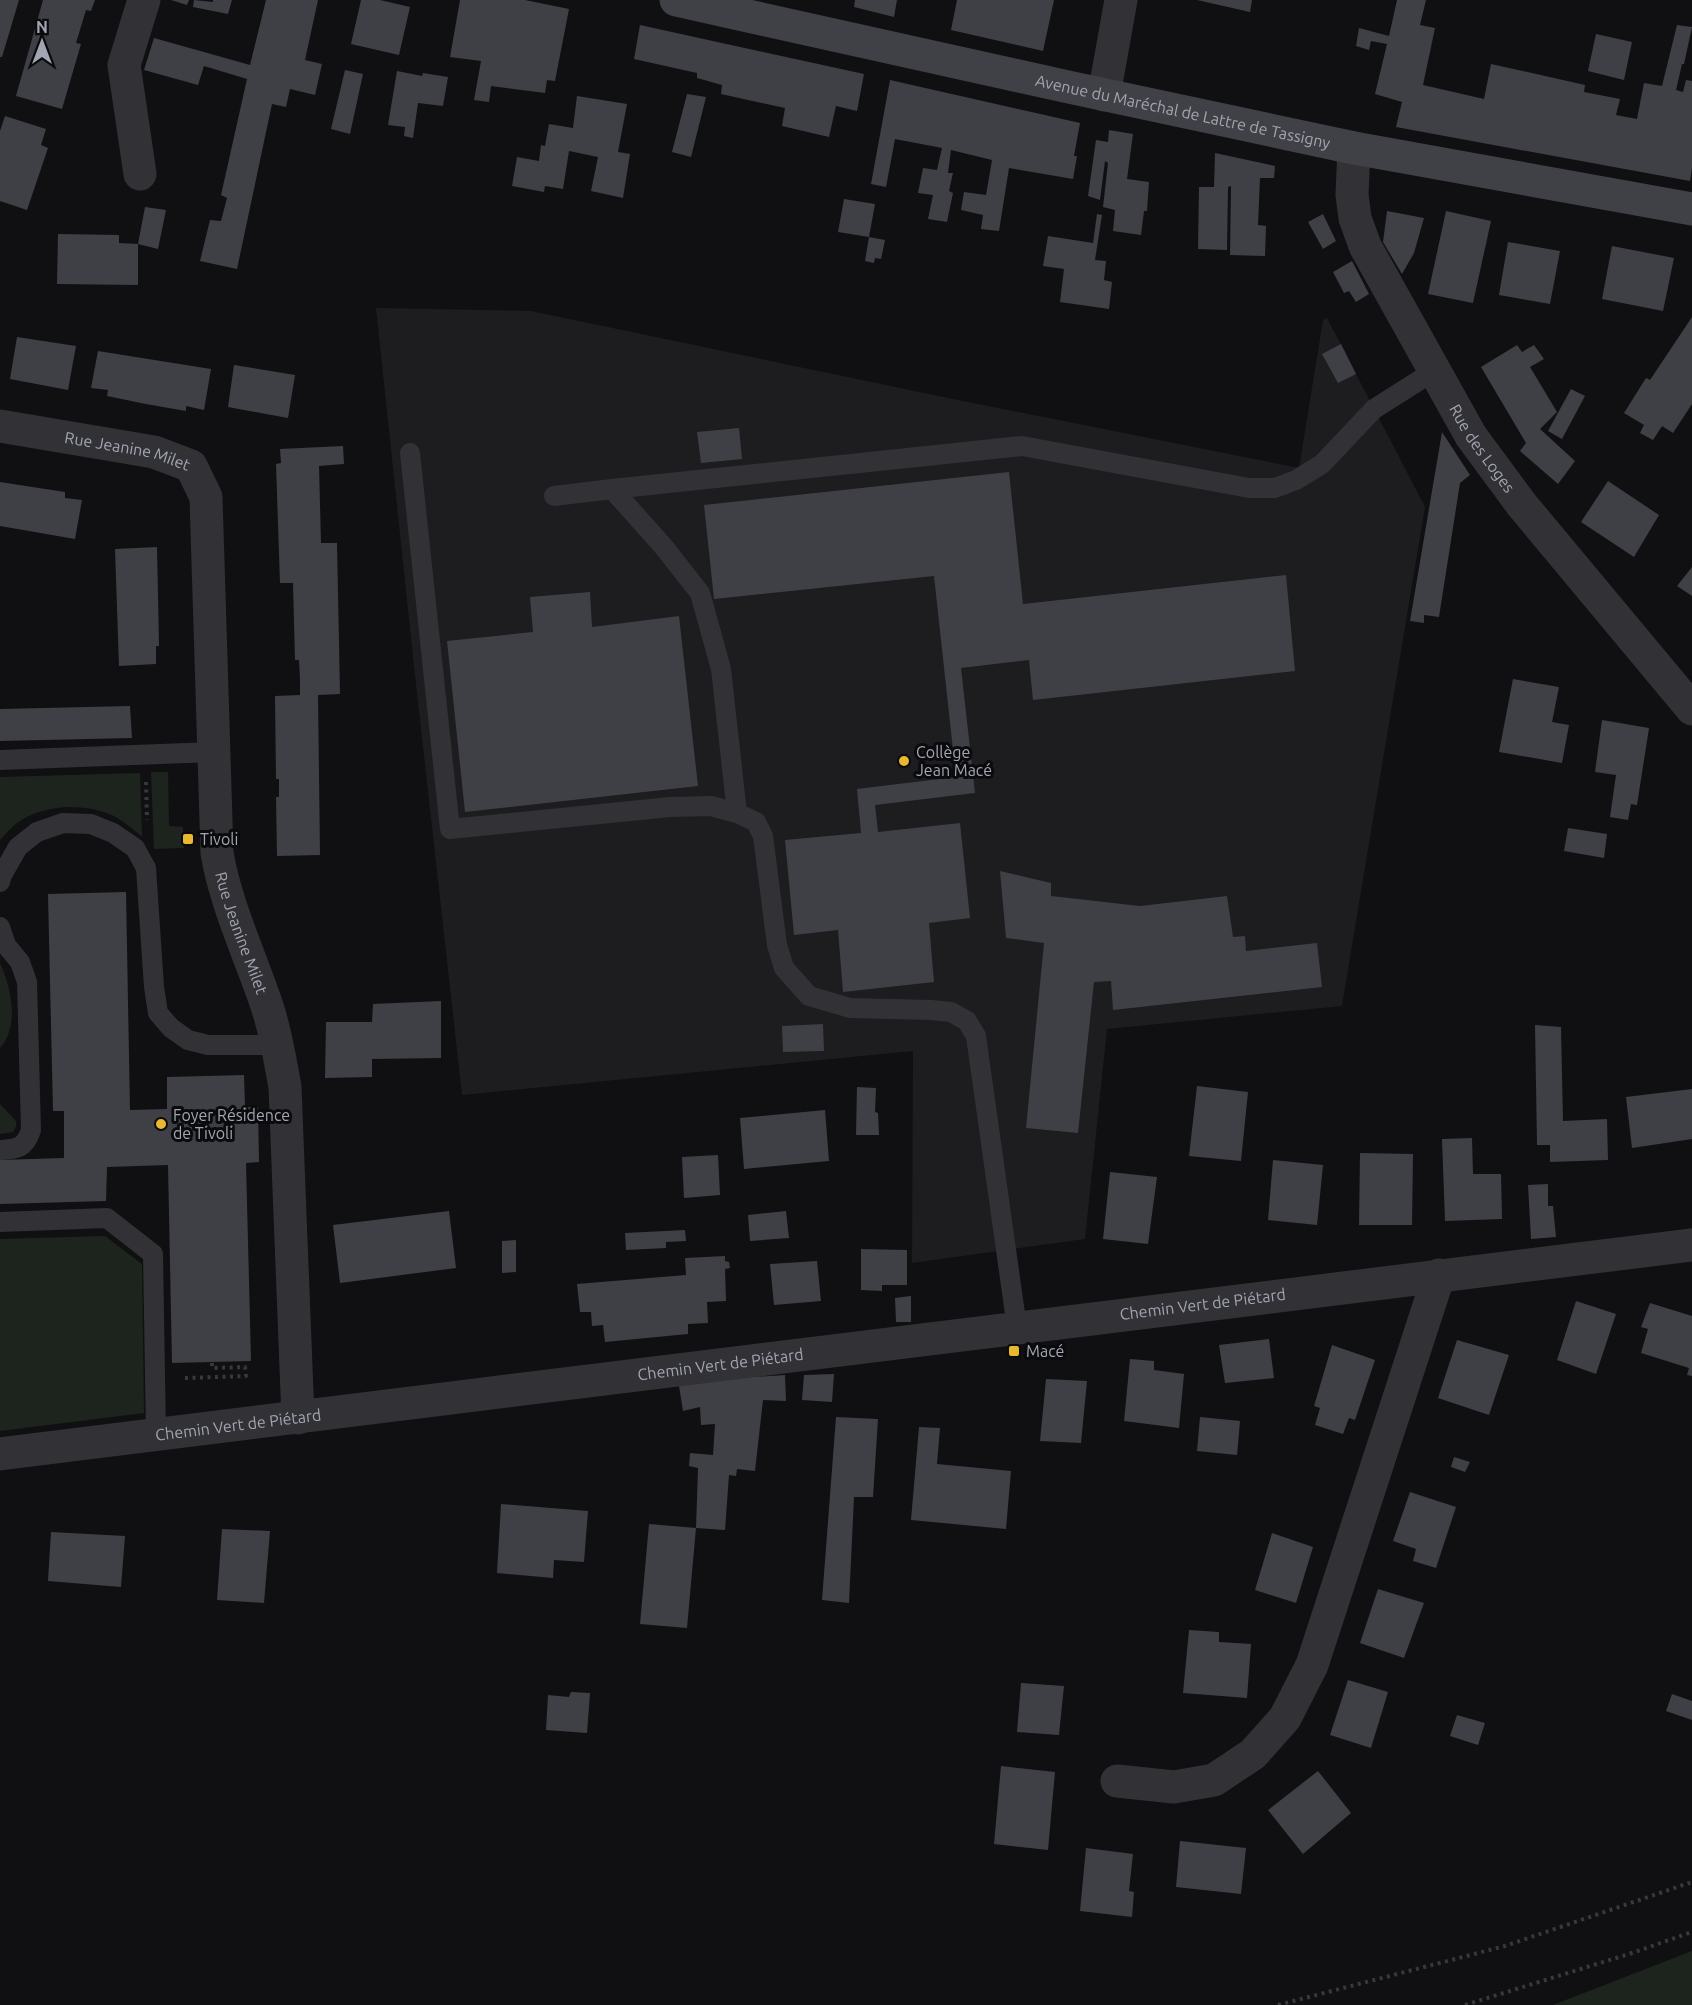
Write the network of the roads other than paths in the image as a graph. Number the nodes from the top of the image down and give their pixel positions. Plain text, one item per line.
1 (144, 0) edge
2 (676, 0) edge
3 (1121, 0) edge
4 (1104, 95) junction
5 (1354, 148) junction
6 (140, 174) dead end
7 (1692, 209) edge
8 (1434, 371) junction
9 (0, 426) edge
10 (410, 453) dead end
11 (612, 489) junction
12 (554, 496) dead end
13 (1692, 709) edge
14 (214, 752) junction
15 (0, 760) edge
16 (737, 813) junction
17 (0, 882) edge
18 (0, 927) edge
19 (278, 1045) junction
20 (0, 1150) edge
21 (0, 1222) edge
22 (1692, 1245) edge
23 (1439, 1275) junction
24 (1017, 1328) junction
25 (298, 1418) junction
26 (156, 1435) junction
27 (0, 1454) edge
28 (1117, 1781) dead end

1 - 6 street
2 - 4 main road, Avenue du Maréchal de Lattre de Tassigny
3 - 4 street
4 - 5 main road, Avenue du Maréchal de Lattre de Tassigny
5 - 7 main road, Avenue du Maréchal de Lattre de Tassigny
5 - 8 street, Rue des Loges
8 - 11 lane
8 - 13 street, Rue des Loges
9 - 14 street, Rue Jeanine Milet
10 - 16 lane
11 - 12 lane
11 - 16 lane
14 - 15 lane
14 - 19 street, Rue Jeanine Milet
16 - 24 lane
17 - 19 lane
18 - 20 lane
19 - 25 street, Rue Jeanine Milet
21 - 26 lane
22 - 23 street, Chemin Vert de Piétard
23 - 24 street, Chemin Vert de Piétard
23 - 28 street
24 - 25 street, Chemin Vert de Piétard
25 - 26 street, Chemin Vert de Piétard
26 - 27 street, Chemin Vert de Piétard

